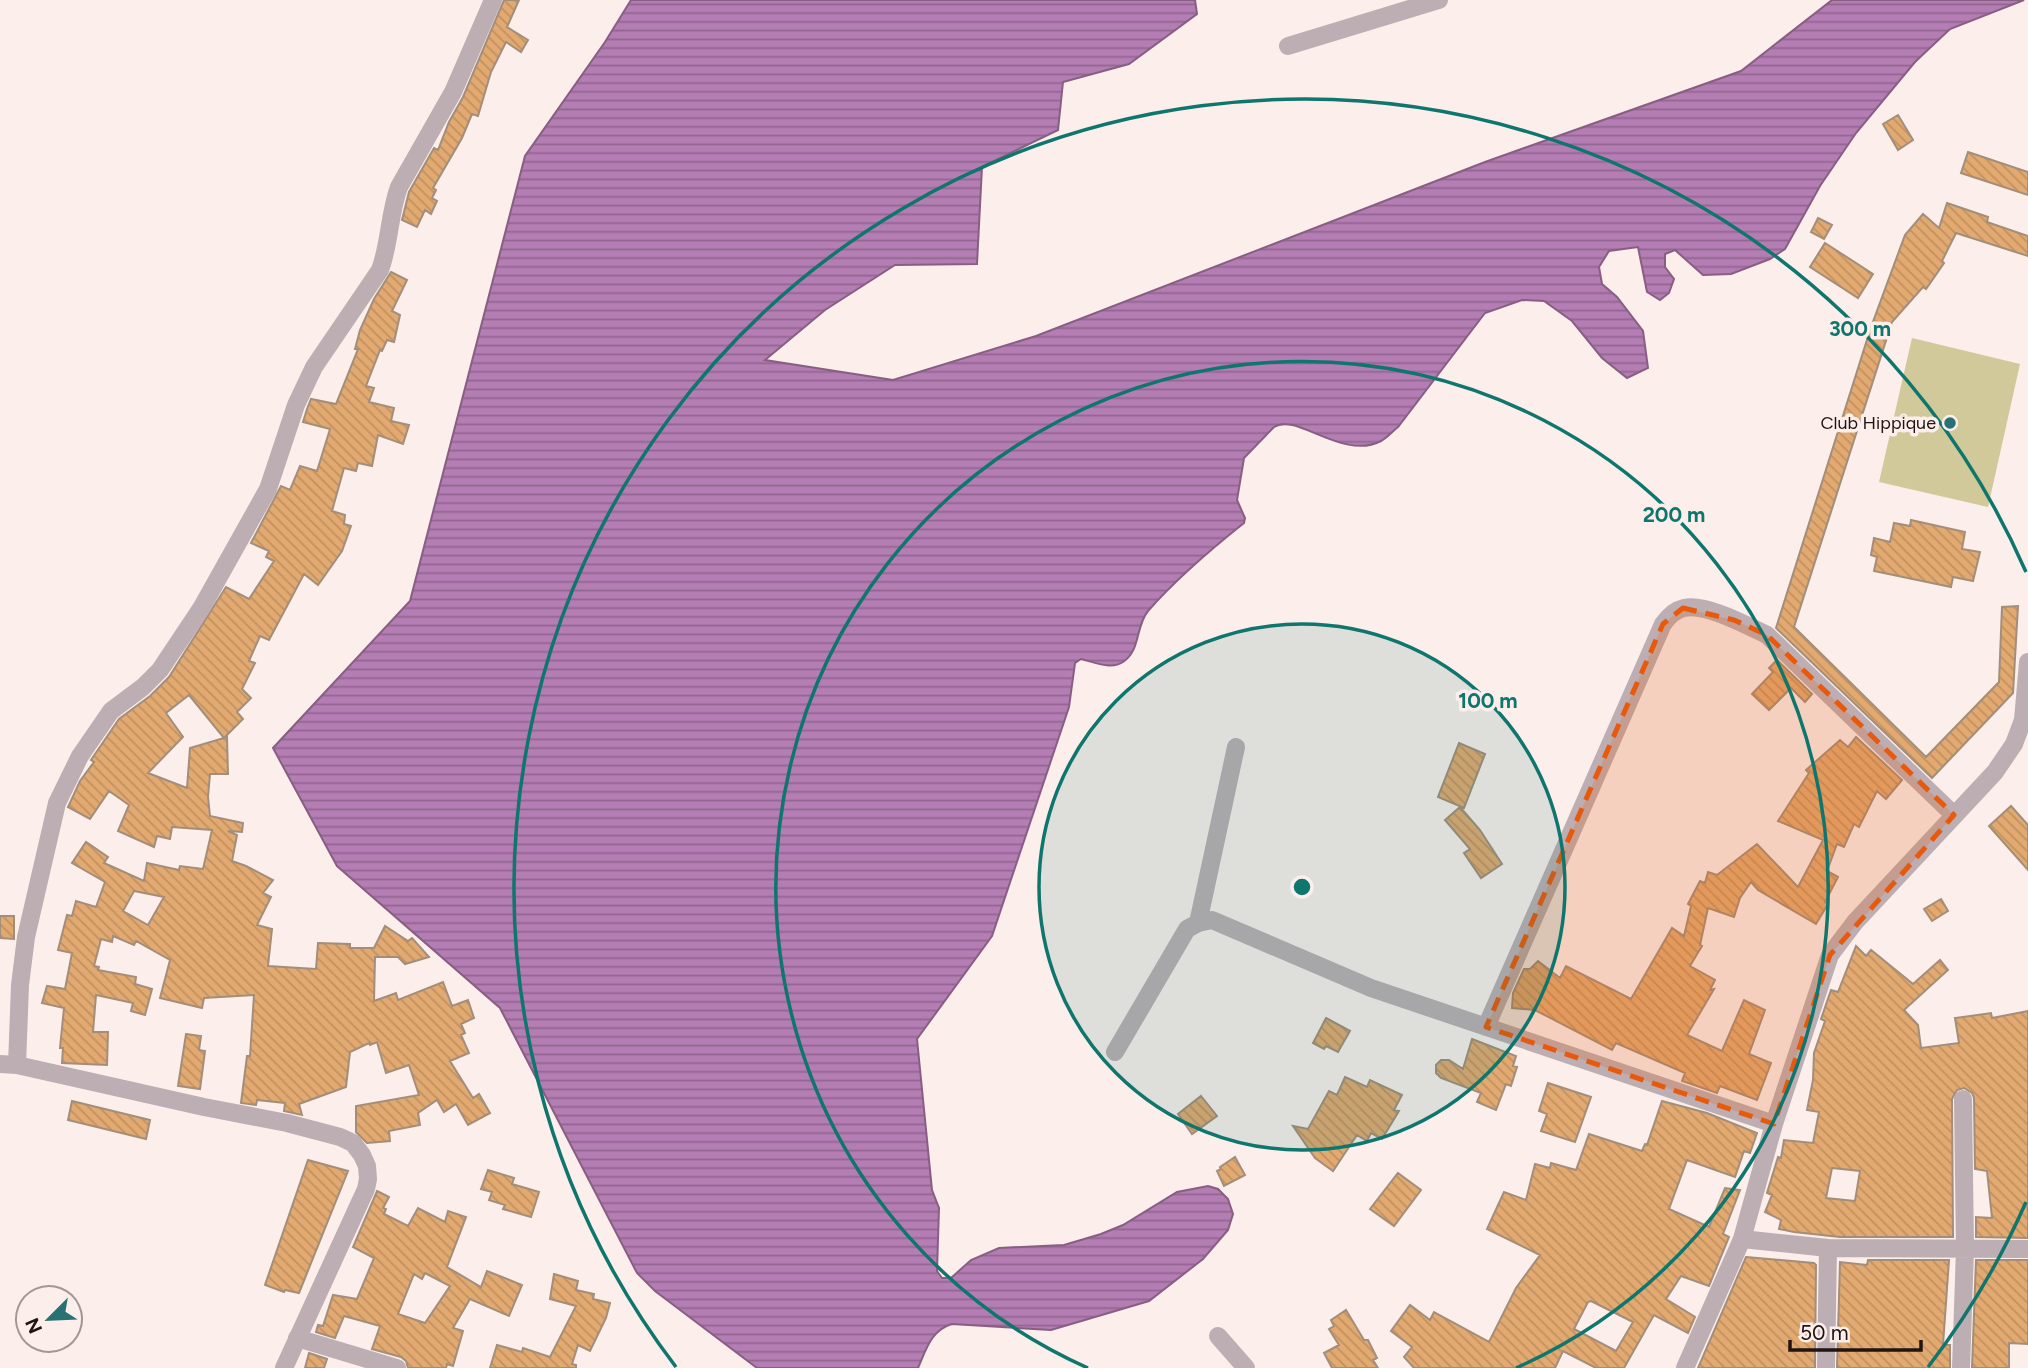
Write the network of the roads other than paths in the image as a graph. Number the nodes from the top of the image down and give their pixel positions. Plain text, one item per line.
1 (494, 0) edge
2 (1439, 0) edge
3 (1288, 46) dead end
4 (2028, 662) edge
5 (1236, 747) dead end
6 (1954, 815) junction
7 (1198, 923) junction
8 (1486, 1027) junction
9 (1115, 1052) dead end
10 (9, 1065) edge
11 (1963, 1099) dead end
12 (1774, 1124) junction
13 (1742, 1239) junction
14 (1828, 1248) junction
15 (1965, 1249) junction
16 (2028, 1249) edge
17 (1217, 1336) dead end
18 (297, 1338) junction
19 (284, 1368) edge
20 (397, 1368) edge
21 (1246, 1368) edge
22 (1685, 1368) edge
23 (1826, 1368) edge
24 (1961, 1368) edge

1 - 10 street
2 - 3 street
4 - 6 street
5 - 7 street
6 - 8 street
6 - 12 street
7 - 8 street
7 - 9 street
8 - 12 street
10 - 18 street
11 - 15 street
12 - 13 street
13 - 14 street
13 - 22 street
14 - 15 street
14 - 23 street
15 - 16 street
15 - 24 street
17 - 21 street
18 - 19 street
18 - 20 street

